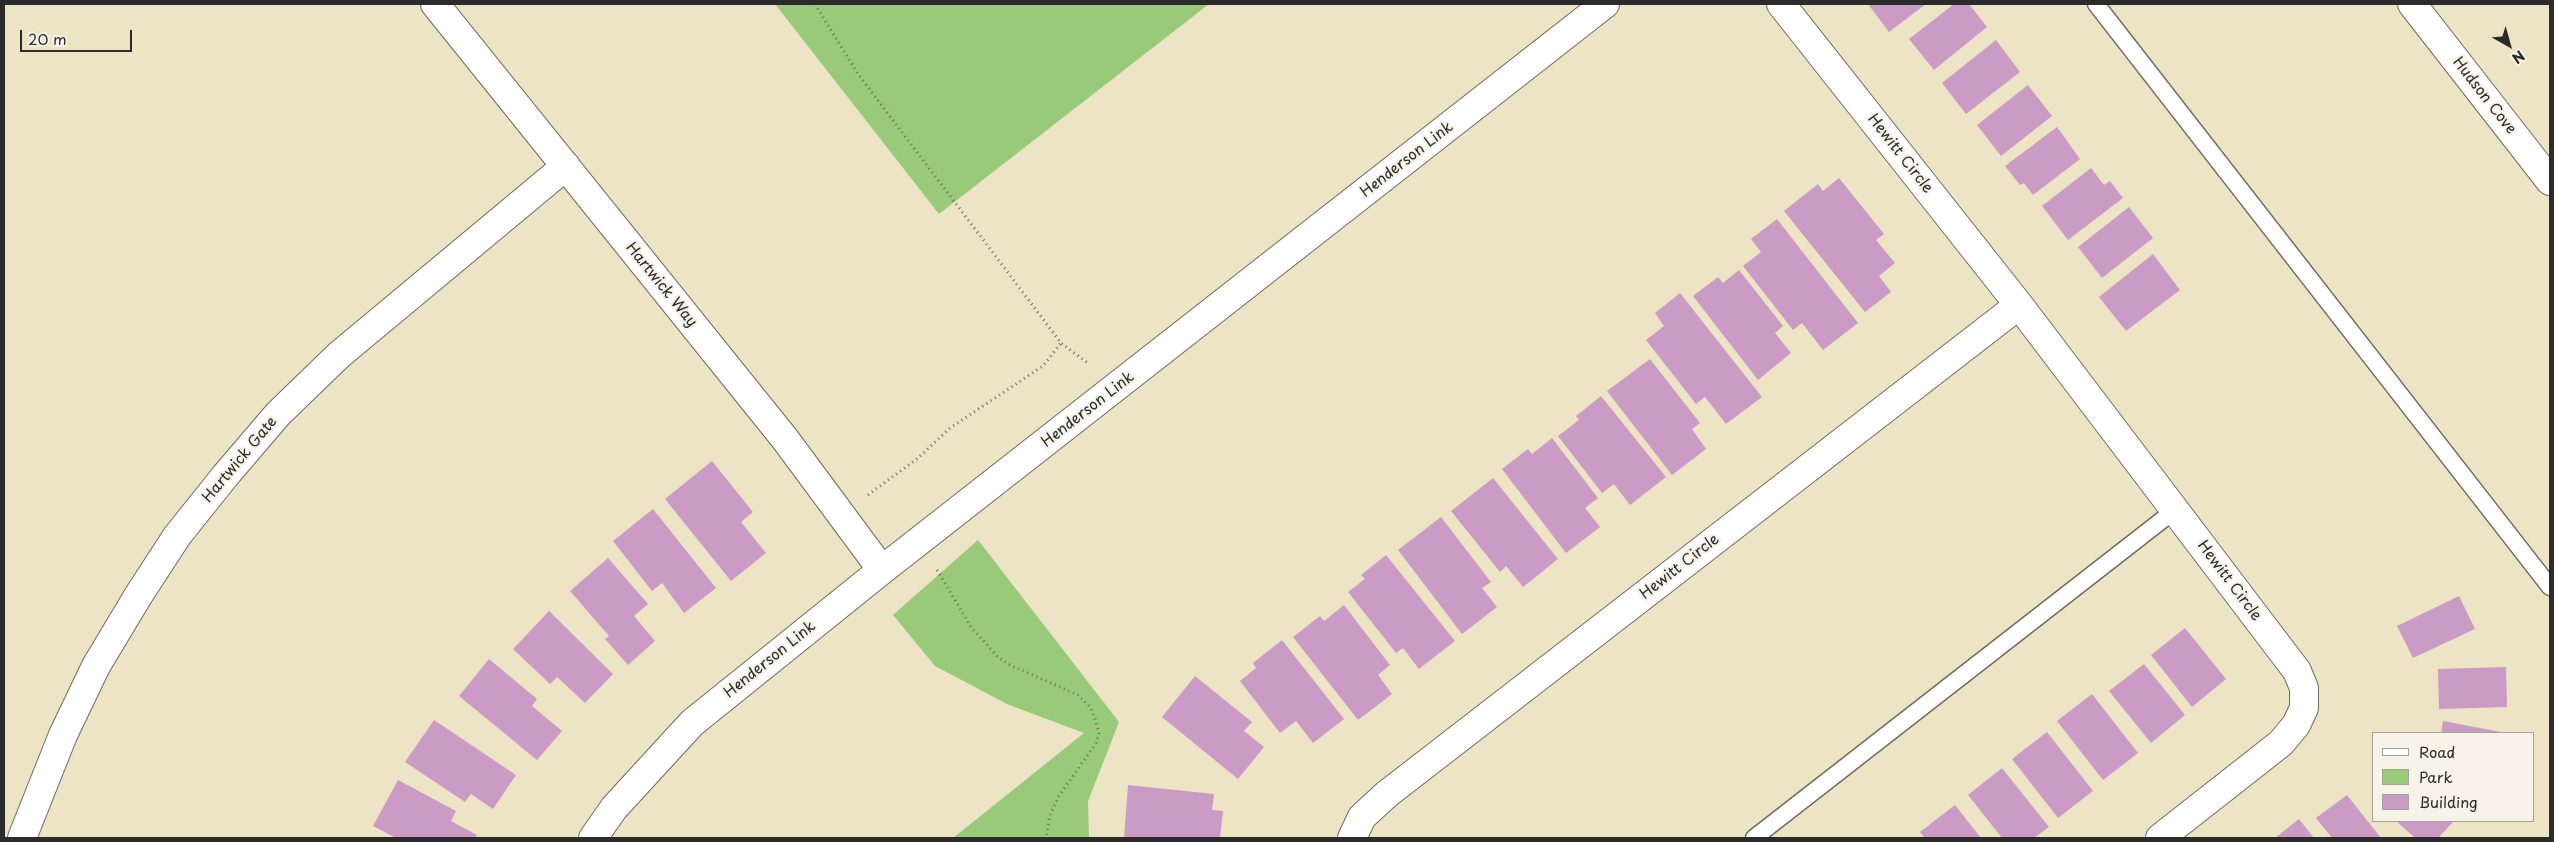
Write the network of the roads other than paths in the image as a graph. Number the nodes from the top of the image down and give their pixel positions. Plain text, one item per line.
1 (435, 4) edge
2 (1605, 4) edge
3 (1781, 4) edge
4 (2096, 4) edge
5 (2418, 6) edge
6 (566, 166) junction
7 (2550, 181) edge
8 (2018, 305) junction
9 (2175, 510) junction
10 (882, 570) junction
11 (2550, 586) edge
12 (22, 838) edge
13 (594, 838) edge
14 (1352, 838) edge
15 (1754, 838) edge
16 (2160, 838) edge

1 - 6 street, Hartwick Way
2 - 10 street, Henderson Link
3 - 8 street, Hewitt Circle
4 - 11 lane
5 - 7 street, Hudson Cove
6 - 10 street, Hartwick Way
6 - 12 street, Hartwick Gate
8 - 9 street, Hewitt Circle
8 - 14 street, Hewitt Circle
9 - 15 lane
9 - 16 street, Hewitt Circle
10 - 13 street, Henderson Link

